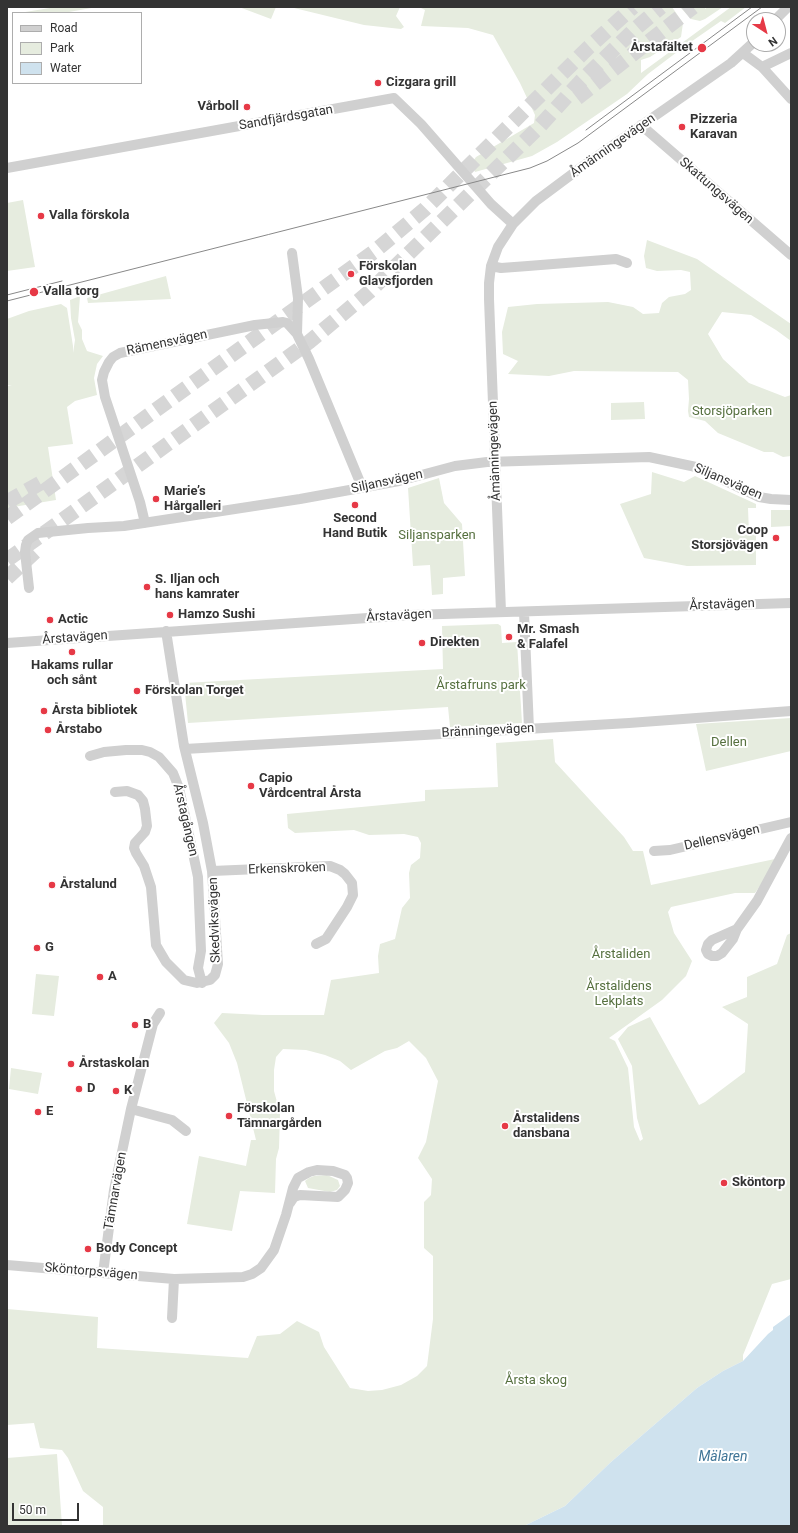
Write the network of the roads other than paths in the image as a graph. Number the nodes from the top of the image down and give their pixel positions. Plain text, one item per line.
1 (746, 50) edge
2 (743, 53) junction
3 (791, 53) edge
4 (762, 67) junction
5 (791, 99) edge
6 (642, 125) junction
7 (7, 168) edge
8 (513, 224) junction
9 (292, 253) dead end
10 (791, 255) edge
11 (627, 263) dead end
12 (491, 266) junction
13 (297, 334) junction
14 (496, 462) junction
15 (362, 487) junction
16 (791, 500) edge
17 (145, 524) junction
18 (30, 588) dead end
19 (791, 603) edge
20 (501, 612) junction
21 (524, 612) junction
22 (166, 631) junction
23 (7, 643) edge
24 (791, 710) edge
25 (529, 729) junction
26 (185, 749) junction
27 (90, 756) dead end
28 (115, 792) dead end
29 (791, 822) edge
30 (791, 838) edge
31 (654, 851) dead end
32 (212, 871) junction
33 (738, 929) dead end
34 (316, 944) dead end
35 (202, 983) junction
36 (160, 1013) dead end
37 (131, 1109) junction
38 (186, 1131) dead end
39 (290, 1202) junction
40 (7, 1265) edge
41 (103, 1273) junction
42 (174, 1279) junction
43 (172, 1318) dead end

1 - 2 street, Åmänningevägen
2 - 4 street
2 - 6 street, Åmänningevägen
3 - 4 street
4 - 5 street
6 - 8 street, Åmänningevägen
6 - 10 street, Skattungsvägen
7 - 8 street, Sandfjärdsgatan
8 - 12 street, Åmänningevägen
9 - 13 street, Rämensvägen
11 - 12 street
12 - 14 street, Åmänningevägen
13 - 15 street, Rämensvägen
13 - 17 street, Rämensvägen
14 - 15 street, Siljansvägen
14 - 16 street, Siljansvägen
14 - 20 street, Åmänningevägen
15 - 17 street, Siljansvägen
17 - 18 street, Siljansvägen
19 - 21 street, Årstavägen
20 - 21 street, Årstavägen
20 - 22 street, Årstavägen
21 - 25 street
22 - 23 street, Årstavägen
22 - 26 street, Skedviksvägen
24 - 25 street, Bränningevägen
25 - 26 street, Bränningevägen
26 - 32 street, Skedviksvägen
27 - 35 street, Årstagången
28 - 35 street
29 - 31 street, Dellensvägen
30 - 33 street
32 - 34 street, Erkenskroken
32 - 35 street, Skedviksvägen
36 - 37 street, Tämnarvägen
37 - 38 street
37 - 41 street, Tämnarvägen
39 - 39 street, Sköntorpsvägen
39 - 42 street, Sköntorpsvägen
40 - 41 street, Sköntorpsvägen
41 - 42 street, Sköntorpsvägen
42 - 43 street

